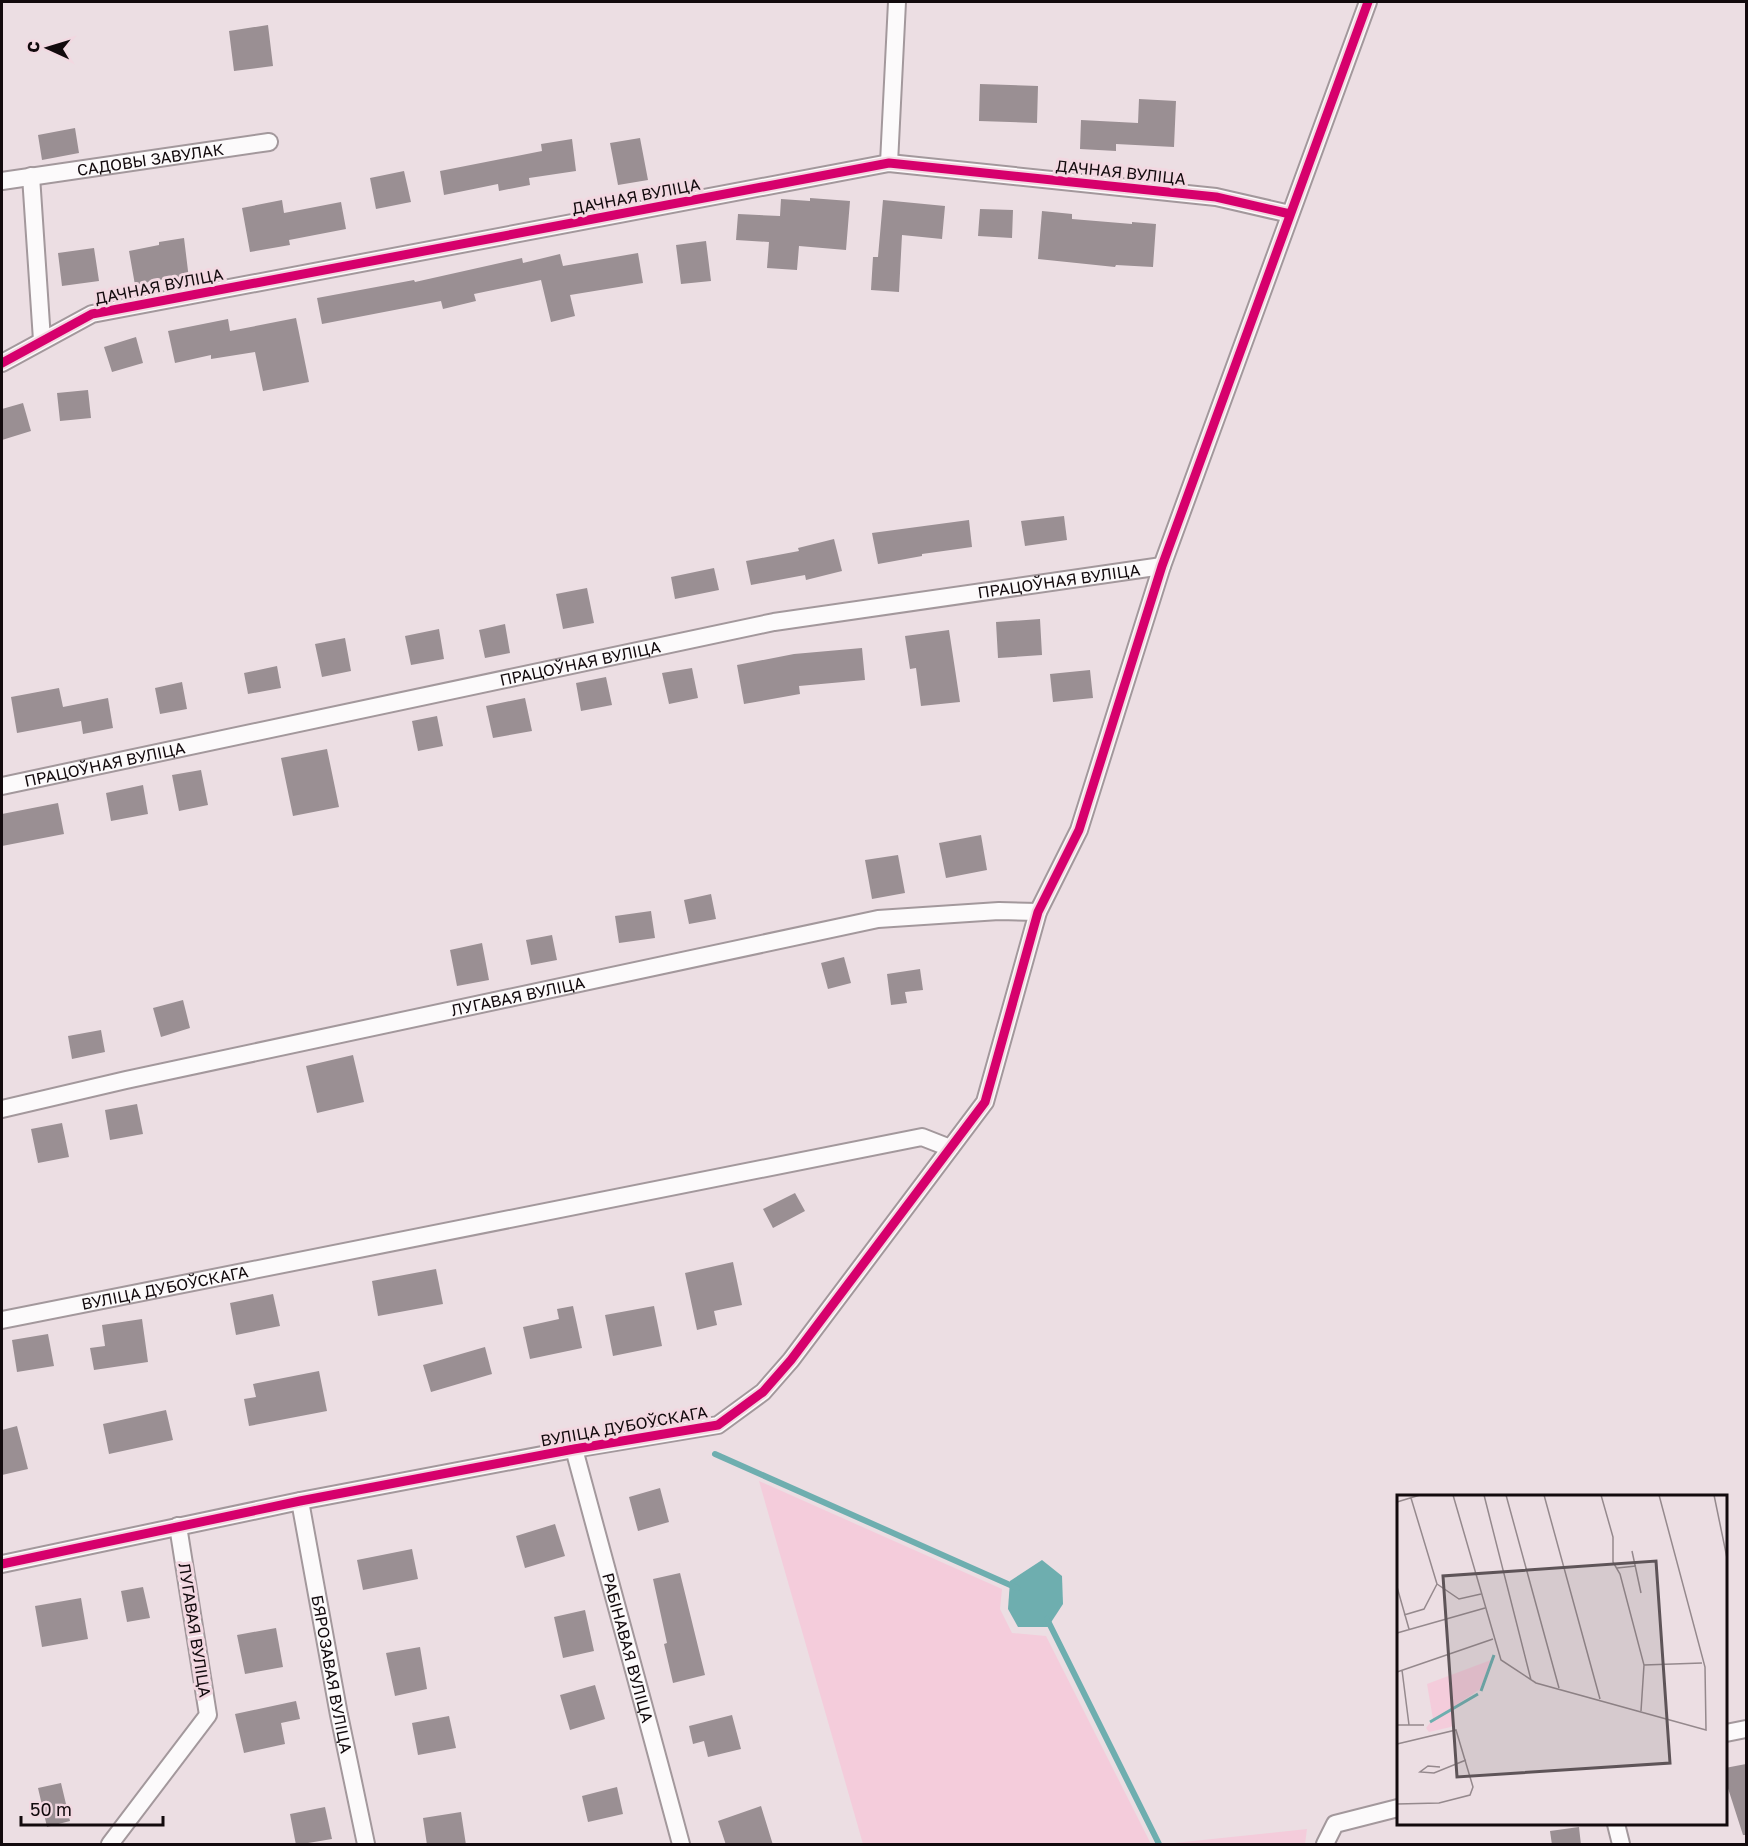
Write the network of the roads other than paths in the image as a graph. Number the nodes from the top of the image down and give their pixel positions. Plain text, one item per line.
1 (897, 2) edge
2 (1368, 2) edge
3 (269, 142) dead end
4 (889, 163) junction
5 (31, 176) junction
6 (2, 180) edge
7 (1290, 214) junction
8 (42, 340) junction
9 (2, 363) edge
10 (1162, 566) junction
11 (2, 786) edge
12 (1038, 912) junction
13 (2, 1109) edge
14 (950, 1148) junction
15 (2, 1320) edge
16 (574, 1449) junction
17 (300, 1501) junction
18 (178, 1526) junction
19 (2, 1564) edge
20 (1746, 1729) edge
21 (1727, 1733) edge
22 (1397, 1808) edge
23 (1616, 1825) edge
24 (110, 1845) edge
25 (366, 1845) edge
26 (681, 1845) edge
27 (1325, 1845) edge
28 (1621, 1845) edge

1 - 4 street
2 - 7 street
3 - 5 street, САДОВЫ ЗАВУЛАК
4 - 7 street, ДАЧНАЯ ВУЛІЦА
4 - 8 street, ДАЧНАЯ ВУЛІЦА
5 - 6 street, САДОВЫ ЗАВУЛАК
5 - 8 street
7 - 10 street
8 - 9 street, ДАЧНАЯ ВУЛІЦА
10 - 11 street, ПРАЦОЎНАЯ ВУЛІЦА
10 - 12 street
12 - 13 street, ЛУГАВАЯ ВУЛІЦА
12 - 14 street
14 - 15 street, ВУЛІЦА ДУБОЎСКАГА
14 - 16 street, ВУЛІЦА ДУБОЎСКАГА
16 - 17 street, ВУЛІЦА ДУБОЎСКАГА
16 - 26 street, РАБІНАВАЯ ВУЛІЦА
17 - 18 street, ВУЛІЦА ДУБОЎСКАГА
17 - 25 street, БЯРОЗАВАЯ ВУЛІЦА
18 - 19 street, ВУЛІЦА ДУБОЎСКАГА
18 - 24 street, ЛУГАВАЯ ВУЛІЦА
20 - 21 street
22 - 27 street
23 - 28 street

